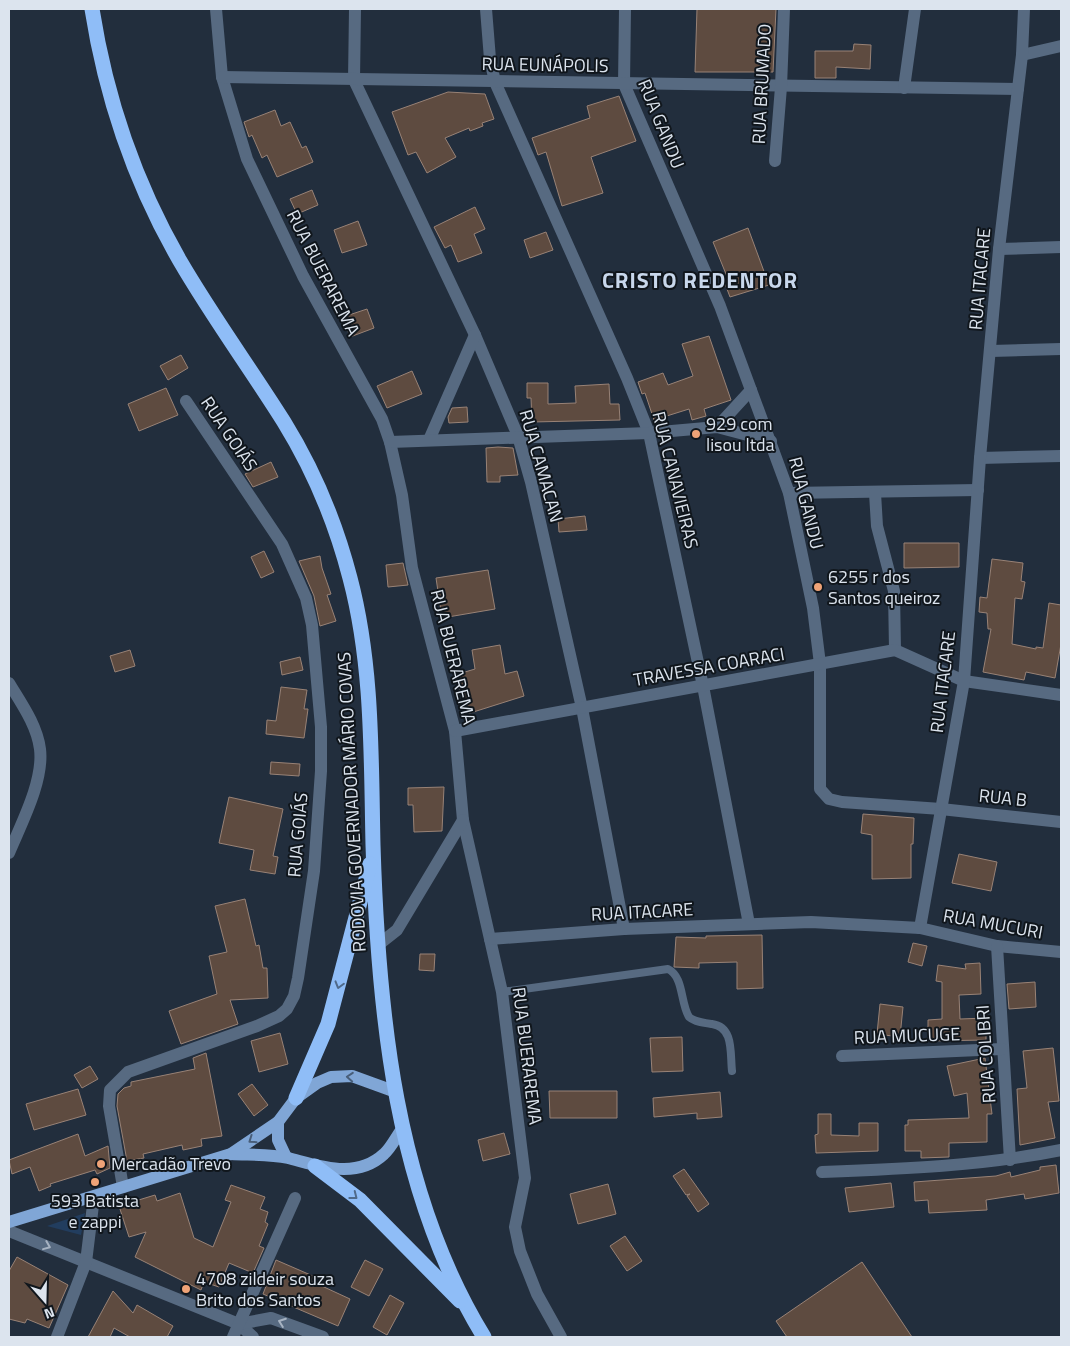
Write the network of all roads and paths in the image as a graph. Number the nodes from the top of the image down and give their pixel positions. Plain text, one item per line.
1 (92, 9) edge
2 (216, 9) edge
3 (355, 9) edge
4 (486, 9) edge
5 (625, 9) edge
6 (784, 9) edge
7 (915, 9) edge
8 (1024, 9) edge
9 (1061, 46) edge
10 (1022, 55) junction
11 (222, 77) junction
12 (354, 80) junction
13 (495, 82) junction
14 (624, 84) junction
15 (782, 87) junction
16 (904, 88) junction
17 (1018, 89) junction
18 (775, 161) dead end
19 (1061, 247) edge
20 (999, 248) junction
21 (475, 335) junction
22 (1061, 349) edge
23 (991, 351) junction
24 (751, 390) junction
25 (186, 401) dead end
26 (717, 427) junction
27 (649, 433) junction
28 (518, 436) junction
29 (429, 440) junction
30 (771, 441) junction
31 (390, 442) junction
32 (1061, 456) edge
33 (980, 458) junction
34 (978, 490) junction
35 (789, 493) junction
36 (875, 493) junction
37 (895, 650) junction
38 (820, 664) junction
39 (964, 681) junction
40 (9, 683) edge
41 (704, 686) junction
42 (1061, 695) edge
43 (582, 708) junction
44 (455, 731) junction
45 (941, 809) junction
46 (463, 820) junction
47 (1061, 822) edge
48 (9, 853) edge
49 (374, 853) junction
50 (749, 924) junction
51 (920, 928) junction
52 (624, 929) junction
53 (490, 939) junction
54 (378, 945) junction
55 (997, 946) junction
56 (1061, 952) edge
57 (502, 992) junction
58 (1002, 1049) junction
59 (842, 1056) dead end
60 (732, 1071) dead end
61 (396, 1092) junction
62 (296, 1098) junction
63 (278, 1122) junction
64 (402, 1129) junction
65 (1061, 1150) edge
66 (231, 1154) junction
67 (286, 1157) junction
68 (1010, 1160) junction
69 (315, 1166) junction
70 (822, 1172) dead end
71 (123, 1187) junction
72 (94, 1197) junction
73 (295, 1198) dead end
74 (9, 1222) edge
75 (9, 1231) edge
76 (86, 1262) junction
77 (466, 1308) junction
78 (239, 1324) junction
79 (56, 1337) edge
80 (233, 1337) edge
81 (253, 1337) edge
82 (323, 1337) edge
83 (484, 1337) edge
84 (561, 1337) edge

1 - 49 highway, RODOVIA GOVERNADOR MÁRIO COVAS
2 - 11 street, RUA BUERAREMA
3 - 12 street, RUA CAMACAN
4 - 13 street, RUA CANAVIEIRAS
5 - 14 street, RUA GANDU
6 - 15 street, RUA BRUMADO
7 - 16 street
8 - 10 street, RUA ITACARE
9 - 10 street
10 - 17 street, RUA ITACARE
11 - 12 street, RUA EUNÁPOLIS
11 - 31 street, RUA BUERAREMA
12 - 13 street, RUA EUNÁPOLIS
12 - 21 street, RUA CAMACAN
13 - 14 street, RUA EUNÁPOLIS
13 - 27 street, RUA CANAVIEIRAS
14 - 15 street, RUA EUNÁPOLIS
14 - 24 street, RUA GANDU
15 - 16 street, RUA EUNÁPOLIS
15 - 18 street, RUA BRUMADO
16 - 17 street, RUA EUNÁPOLIS
17 - 20 street, RUA ITACARE
19 - 20 street
20 - 23 street, RUA ITACARE
21 - 28 street, RUA CAMACAN
21 - 29 street
22 - 23 street
23 - 33 street, RUA ITACARE
24 - 26 street
24 - 30 street, RUA GANDU
25 - 71 street, RUA GOIÁS
26 - 27 street
26 - 30 street
27 - 28 street
27 - 41 street, RUA CANAVIEIRAS
28 - 29 street
28 - 43 street, RUA CAMACAN
29 - 31 street
30 - 35 street, RUA GANDU
31 - 44 street, RUA BUERAREMA
32 - 33 street
33 - 34 street, RUA ITACARE
34 - 36 street
34 - 39 street, RUA ITACARE
35 - 36 street
35 - 38 street, RUA GANDU
36 - 37 street
37 - 38 street, TRAVESSA COARACI
37 - 39 street
38 - 41 street, TRAVESSA COARACI
38 - 45 street, RUA GANDU
39 - 42 street
39 - 45 street, RUA ITACARE
40 - 48 street
41 - 43 street, TRAVESSA COARACI
41 - 50 street, RUA CANAVIEIRAS
43 - 44 street, TRAVESSA COARACI
43 - 52 street, RUA CAMACAN
44 - 46 street, RUA BUERAREMA
45 - 47 street, RUA B
45 - 51 street, RUA ITACARE
46 - 53 street, RUA BUERAREMA
46 - 54 street
49 - 54 highway, RODOVIA GOVERNADOR MÁRIO COVAS
49 -> 62 highway
50 - 51 street, RUA ITACARE
50 - 52 street, RUA ITACARE
51 - 55 street, RUA MUCURI
52 - 53 street, RUA ITACARE
53 - 57 street, RUA BUERAREMA
54 - 61 highway, RODOVIA GOVERNADOR MÁRIO COVAS
55 - 56 street, RUA MUCURI
55 - 58 street, RUA COLIBRI
57 - 60 lane
57 - 84 street, RUA BUERAREMA
58 - 59 street, RUA MUCUGE
58 - 68 street, RUA COLIBRI
61 -> 62 main road
61 - 64 highway, RODOVIA GOVERNADOR MÁRIO COVAS
62 - 63 main road
63 -> 66 main road
63 - 67 main road
64 - 69 main road
64 - 77 highway, RODOVIA GOVERNADOR MÁRIO COVAS
65 - 68 street
66 - 67 main road
66 - 71 main road
67 - 69 main road
68 - 70 street
69 -> 77 highway
71 - 72 main road
72 - 74 main road
72 - 76 street
73 - 78 street
75 -> 76 street
76 - 78 street
76 - 79 street
77 - 83 highway, RODOVIA GOVERNADOR MÁRIO COVAS
78 - 80 street
78 - 81 street
82 -> 78 street

